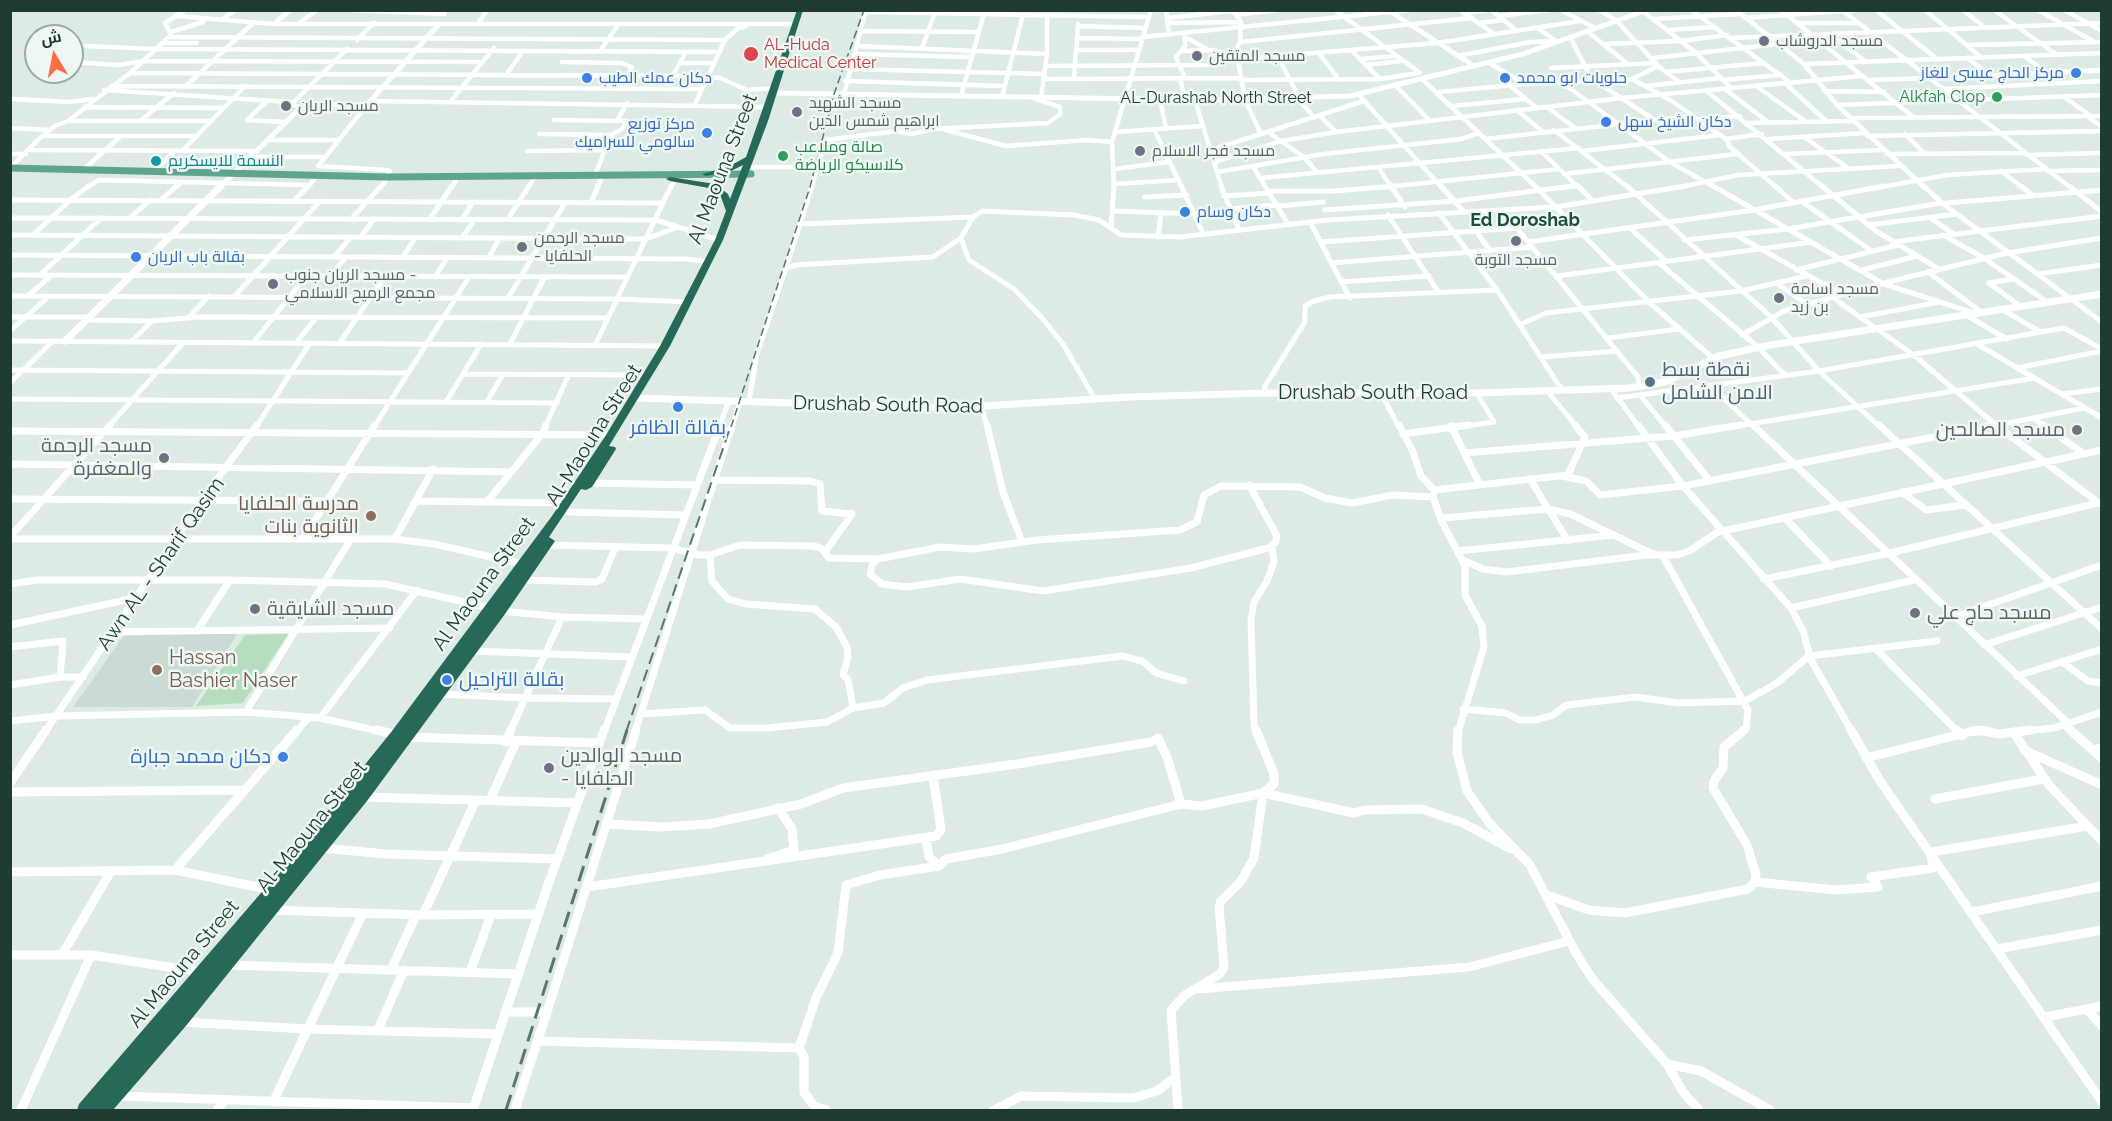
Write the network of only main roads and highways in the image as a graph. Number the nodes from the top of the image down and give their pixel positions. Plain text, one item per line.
1 (800, 10) edge
2 (805, 10) edge
3 (775, 92) junction
4 (10, 169) edge
5 (748, 172) junction
6 (706, 174) junction
7 (598, 177) junction
8 (230, 178) junction
9 (670, 178) junction
10 (386, 179) junction
11 (730, 212) junction
12 (638, 398) junction
13 (568, 508) junction
14 (496, 610) junction
15 (402, 736) junction
16 (85, 1110) edge
17 (102, 1110) edge

1 - 3 highway, Al Maouna Street
2 - 3 highway, Al-Maouna Street
3 - 5 highway, Al-Maouna Street
3 - 5 highway, Al Maouna Street
4 - 8 main road
4 - 8 main road
5 - 6 main road
5 - 6 highway
5 - 9 main road
5 - 11 highway, Al Maouna Street
5 - 12 highway, Al-Maouna Street
6 - 9 main road
7 - 9 main road
7 - 10 main road
7 - 10 main road
8 - 10 main road
8 - 10 main road
9 - 11 highway
11 - 12 highway, Al Maouna Street
12 - 13 highway, Al Maouna Street
12 - 13 highway, Al-Maouna Street
13 - 14 highway, Al-Maouna Street
13 - 14 highway, Al Maouna Street
14 - 15 highway, Al Maouna Street
14 - 15 highway, Al-Maouna Street
15 - 16 highway, Al Maouna Street
15 - 17 highway, Al-Maouna Street

